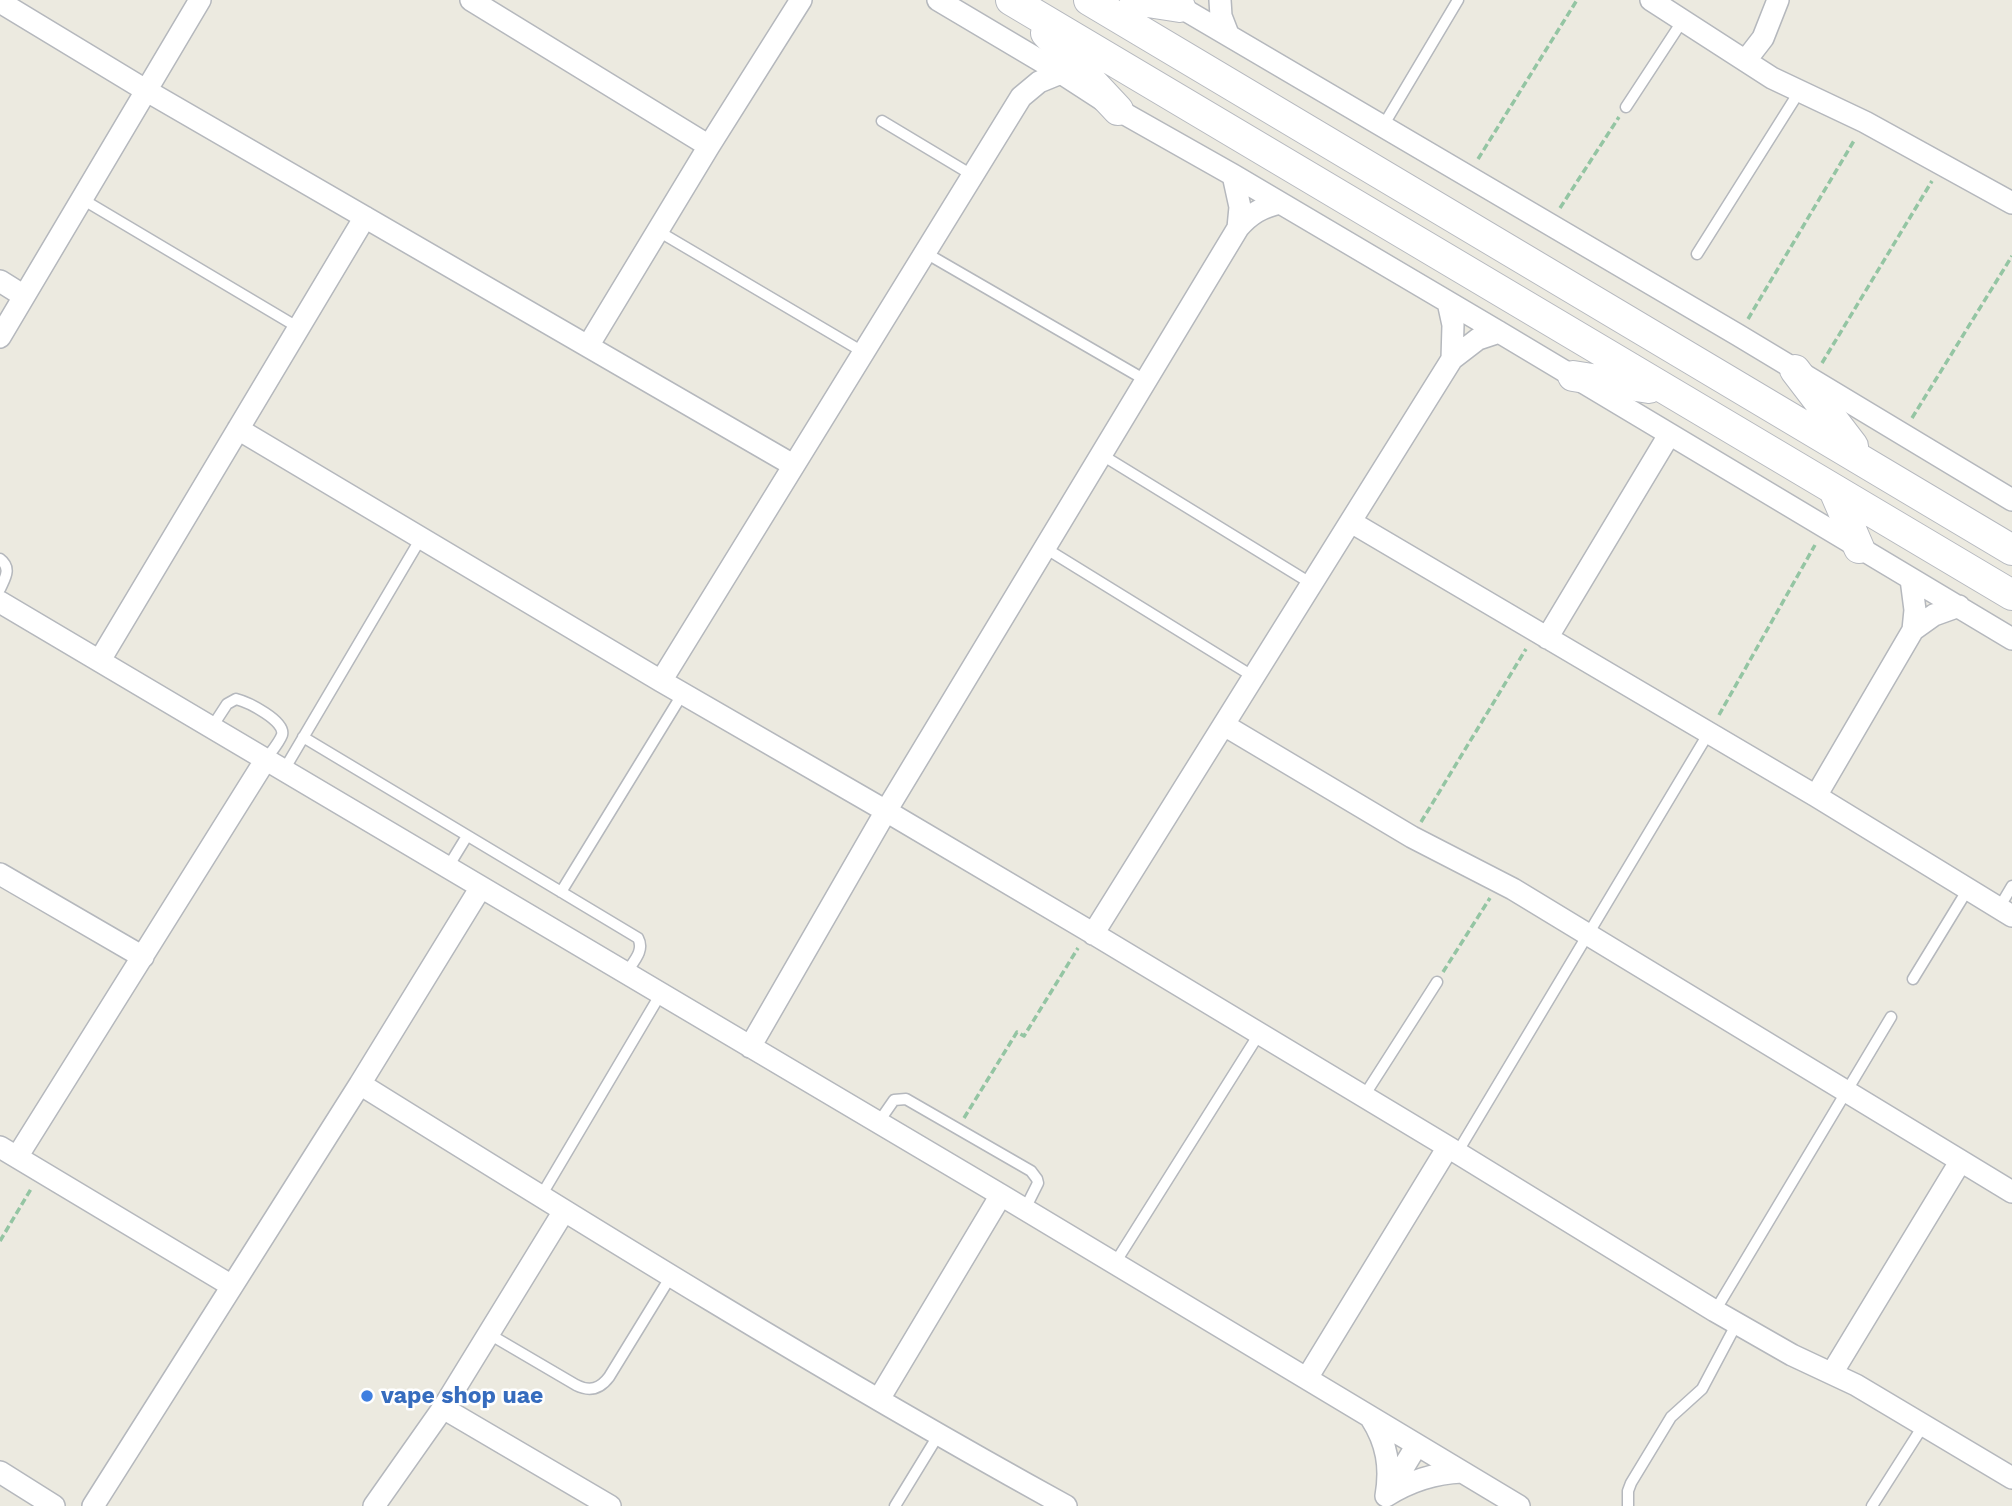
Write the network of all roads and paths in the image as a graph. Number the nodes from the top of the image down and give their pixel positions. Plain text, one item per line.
1 (200, 0) edge
2 (471, 0) edge
3 (801, 0) edge
4 (938, 0) edge
5 (1089, 0) edge
6 (1135, 0) edge
7 (1220, 0) edge
8 (1458, 0) edge
9 (1577, 0) edge
10 (1651, 0) edge
11 (1778, 0) edge
12 (0, 2) edge
13 (1182, 2) edge
14 (1016, 3) edge
15 (1683, 20) junction
16 (1228, 34) junction
17 (1026, 52) junction
18 (1746, 61) junction
19 (1060, 73) junction
20 (147, 91) junction
21 (1799, 92) junction
22 (1021, 97) junction
23 (1626, 107) joint
24 (1118, 110) junction
25 (882, 121) dead end
26 (1865, 122) junction
27 (1383, 126) junction
28 (709, 146) junction
29 (1943, 163) junction
30 (972, 175) junction
31 (1233, 175) junction
32 (1468, 176) junction
33 (82, 198) junction
34 (1280, 203) junction
35 (2012, 203) edge
36 (365, 217) junction
37 (1549, 224) junction
38 (1238, 228) junction
39 (658, 231) junction
40 (924, 252) junction
41 (1697, 254) dead end
42 (2012, 256) edge
43 (0, 281) edge
44 (24, 296) junction
45 (1448, 302) junction
46 (299, 328) junction
47 (1499, 332) junction
48 (1738, 335) junction
49 (0, 337) edge
50 (588, 346) junction
51 (863, 352) junction
52 (1452, 359) junction
53 (1804, 375) junction
54 (1573, 376) junction
55 (1147, 381) junction
56 (1666, 390) junction
57 (238, 429) junction
58 (1902, 434) junction
59 (1670, 435) junction
60 (1102, 455) junction
61 (1864, 460) junction
62 (793, 465) junction
63 (1834, 490) junction
64 (2012, 500) edge
65 (1351, 522) junction
66 (1825, 528) junction
67 (421, 538) junction
68 (1045, 548) junction
69 (1858, 548) junction
70 (2012, 550) edge
71 (0, 559) edge
72 (1911, 579) junction
73 (1312, 584) junction
74 (0, 589) edge
75 (2012, 595) edge
76 (0, 602) edge
77 (1959, 606) junction
78 (1913, 630) junction
79 (1542, 635) junction
80 (2012, 639) edge
81 (100, 660) junction
82 (1254, 677) junction
83 (661, 681) junction
84 (682, 693) junction
85 (1224, 725) junction
86 (212, 727) junction
87 (1708, 734) junction
88 (303, 737) junction
89 (275, 765) junction
90 (1816, 796) junction
91 (887, 811) junction
92 (467, 836) junction
93 (1412, 837) junction
94 (447, 867) junction
95 (0, 874) edge
96 (1500, 882) junction
97 (2012, 886) edge
98 (481, 887) junction
99 (1968, 889) junction
100 (561, 892) junction
101 (2006, 912) edge
102 (1091, 932) junction
103 (1588, 935) junction
104 (143, 957) junction
105 (626, 973) junction
106 (1913, 979) dead end
107 (1437, 982) joint
108 (660, 995) junction
109 (1891, 1017) dead end
110 (1259, 1034) junction
111 (750, 1047) junction
112 (360, 1084) junction
113 (1847, 1091) junction
114 (1364, 1096) junction
115 (878, 1123) junction
116 (958, 1129) junction
117 (1453, 1150) junction
118 (8, 1152) edge
119 (1961, 1162) junction
120 (41, 1172) junction
121 (2012, 1192) edge
122 (1001, 1195) junction
123 (541, 1196) junction
124 (1025, 1209) junction
125 (564, 1211) junction
126 (0, 1241) edge
127 (1115, 1264) junction
128 (671, 1276) junction
129 (232, 1286) junction
130 (1715, 1311) junction
131 (1737, 1323) junction
132 (489, 1334) junction
133 (1832, 1373) junction
134 (1307, 1378) junction
135 (879, 1399) junction
136 (443, 1408) junction
137 (1370, 1416) junction
138 (1923, 1426) junction
139 (939, 1434) junction
140 (1417, 1445) junction
141 (0, 1472) edge
142 (1462, 1472) junction
143 (2012, 1478) edge
144 (1383, 1501) edge
145 (1054, 1503) edge
146 (54, 1506) edge
147 (93, 1506) edge
148 (374, 1506) edge
149 (610, 1506) edge
150 (895, 1506) edge
151 (1519, 1506) edge
152 (1628, 1506) edge
153 (1872, 1506) edge

1 - 20 street
2 - 28 street
3 - 28 street
4 - 17 street
5 - 61 main road
6 - 13 main road
7 - 16 street
8 - 27 lane
9 - 32 path
10 - 15 street
11 - 18 street
12 - 20 street
13 - 16 street
14 - 24 main road
14 - 56 main road
15 - 18 street
15 - 23 lane
16 - 27 street
17 - 19 street
17 - 22 street
18 - 21 street
19 - 22 street
19 - 24 street
20 - 33 street
20 - 36 street
21 - 26 street
21 - 41 lane
22 - 30 street
23 - 37 path
24 - 31 street
25 - 30 lane
26 - 29 street
26 - 48 path
27 - 32 street
28 - 39 street
29 - 35 street
29 - 53 path
30 - 40 street
31 - 34 street
31 - 38 street
32 - 37 street
33 - 44 street
33 - 46 lane
34 - 38 street
34 - 45 street
36 - 46 street
36 - 50 street
37 - 48 street
38 - 55 street
39 - 50 street
39 - 51 lane
40 - 51 street
40 - 55 lane
42 - 58 path
43 - 44 street
44 - 49 street
45 - 47 street
45 - 52 street
46 - 57 street
47 - 52 street
47 - 54 street
48 - 53 street
50 - 62 street
51 - 62 street
52 - 65 street
53 - 58 street
53 - 61 main road
54 - 56 main road
54 - 59 street
55 - 60 street
56 - 63 main road
57 - 67 street
57 - 81 street
58 - 64 street
59 - 66 street
59 - 79 street
60 - 68 street
60 - 73 lane
61 - 70 main road
62 - 83 street
63 - 69 main road
63 - 75 main road
65 - 73 street
65 - 79 street
66 - 69 street
66 - 87 path
67 - 83 street
67 - 88 lane
68 - 82 lane
68 - 91 street
69 - 72 street
71 - 74 lane
72 - 77 street
72 - 78 street
73 - 82 street
76 - 81 street
77 - 78 street
77 - 80 street
78 - 90 street
79 - 87 street
79 - 93 path
81 - 86 street
82 - 85 street
83 - 84 street
84 - 91 street
84 - 100 lane
85 - 93 street
85 - 102 street
86 - 89 street
86 - 89 lane
87 - 90 street
87 - 103 lane
88 - 89 lane
88 - 92 lane
89 - 94 street
89 - 104 street
90 - 99 street
91 - 102 street
91 - 111 street
92 - 94 lane
92 - 100 lane
93 - 96 street
94 - 98 street
95 - 104 street
96 - 103 street
96 - 107 path
97 - 101 lane
98 - 105 street
98 - 112 street
99 - 101 street
99 - 106 lane
100 - 105 lane
102 - 110 street
102 - 116 path
103 - 113 street
103 - 117 lane
104 - 118 street
105 - 108 street
107 - 114 lane
108 - 111 street
108 - 123 lane
109 - 113 lane
110 - 114 street
110 - 127 lane
111 - 115 street
112 - 123 street
112 - 129 street
113 - 119 street
113 - 130 lane
114 - 117 street
115 - 116 lane
115 - 122 street
116 - 124 lane
117 - 130 street
117 - 134 street
118 - 120 street
119 - 121 street
119 - 133 street
120 - 126 path
120 - 129 street
122 - 124 street
122 - 135 street
123 - 125 street
124 - 127 street
125 - 128 street
125 - 132 street
127 - 134 street
128 - 132 lane
128 - 135 street
129 - 147 street
130 - 131 street
131 - 133 street
131 - 152 lane
132 - 136 street
133 - 138 street
134 - 137 street
135 - 139 street
136 - 148 street
136 - 149 street
137 - 140 street
137 - 144 street
138 - 143 street
138 - 153 lane
139 - 145 street
139 - 150 lane
140 - 142 street
140 - 144 street
141 - 146 street
142 - 144 street
142 - 151 street

